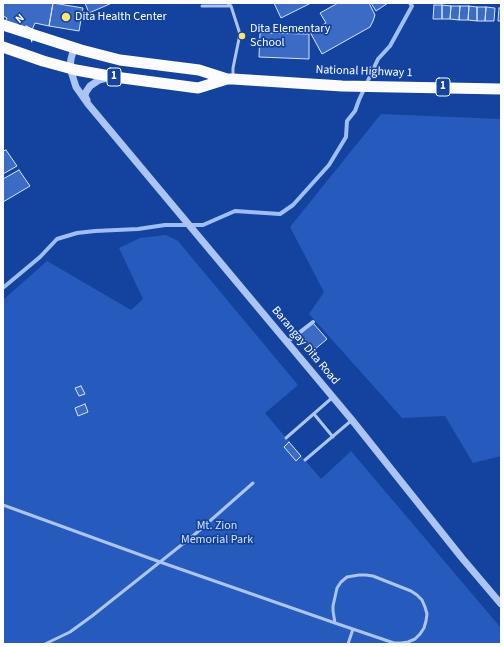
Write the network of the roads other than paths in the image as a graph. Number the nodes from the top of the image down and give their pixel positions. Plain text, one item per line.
1 (230, 5) edge
2 (202, 6) dead end
3 (3, 25) edge
4 (3, 47) edge
5 (74, 48) junction
6 (70, 68) junction
7 (115, 77) junction
8 (230, 79) junction
9 (501, 88) edge
10 (88, 104) junction
11 (313, 322) dead end
12 (287, 342) junction
13 (333, 397) junction
14 (314, 414) junction
15 (352, 420) junction
16 (333, 437) junction
17 (286, 438) dead end
18 (305, 460) dead end
19 (253, 483) dead end
20 (3, 505) edge
21 (160, 562) junction
22 (501, 604) edge
23 (335, 623) junction
24 (354, 629) junction
25 (45, 644) edge
26 (348, 644) edge

1 - 2 lane
1 - 8 lane
3 - 5 highway, National Highway 1 / 1
4 - 6 highway, National Highway 1 / 1
5 - 6 street, Barangay Dita Road
5 - 8 highway, National Highway 1 / 1
6 - 7 highway, National Highway 1 / 1
6 - 10 street, Barangay Dita Road
7 - 8 highway, National Highway 1 / 1
7 - 10 street
8 - 9 highway, National Highway 1 / 1
10 - 12 street, Barangay Dita Road
11 - 12 street
12 - 13 street, Barangay Dita Road
13 - 14 lane
13 - 15 street, Barangay Dita Road
14 - 16 lane
14 - 17 lane
15 - 16 lane
15 - 22 street, Barangay Dita Road
16 - 18 lane
19 - 21 lane
20 - 21 lane
21 - 23 lane
21 - 25 lane
23 - 24 lane
23 - 24 lane
24 - 26 lane

